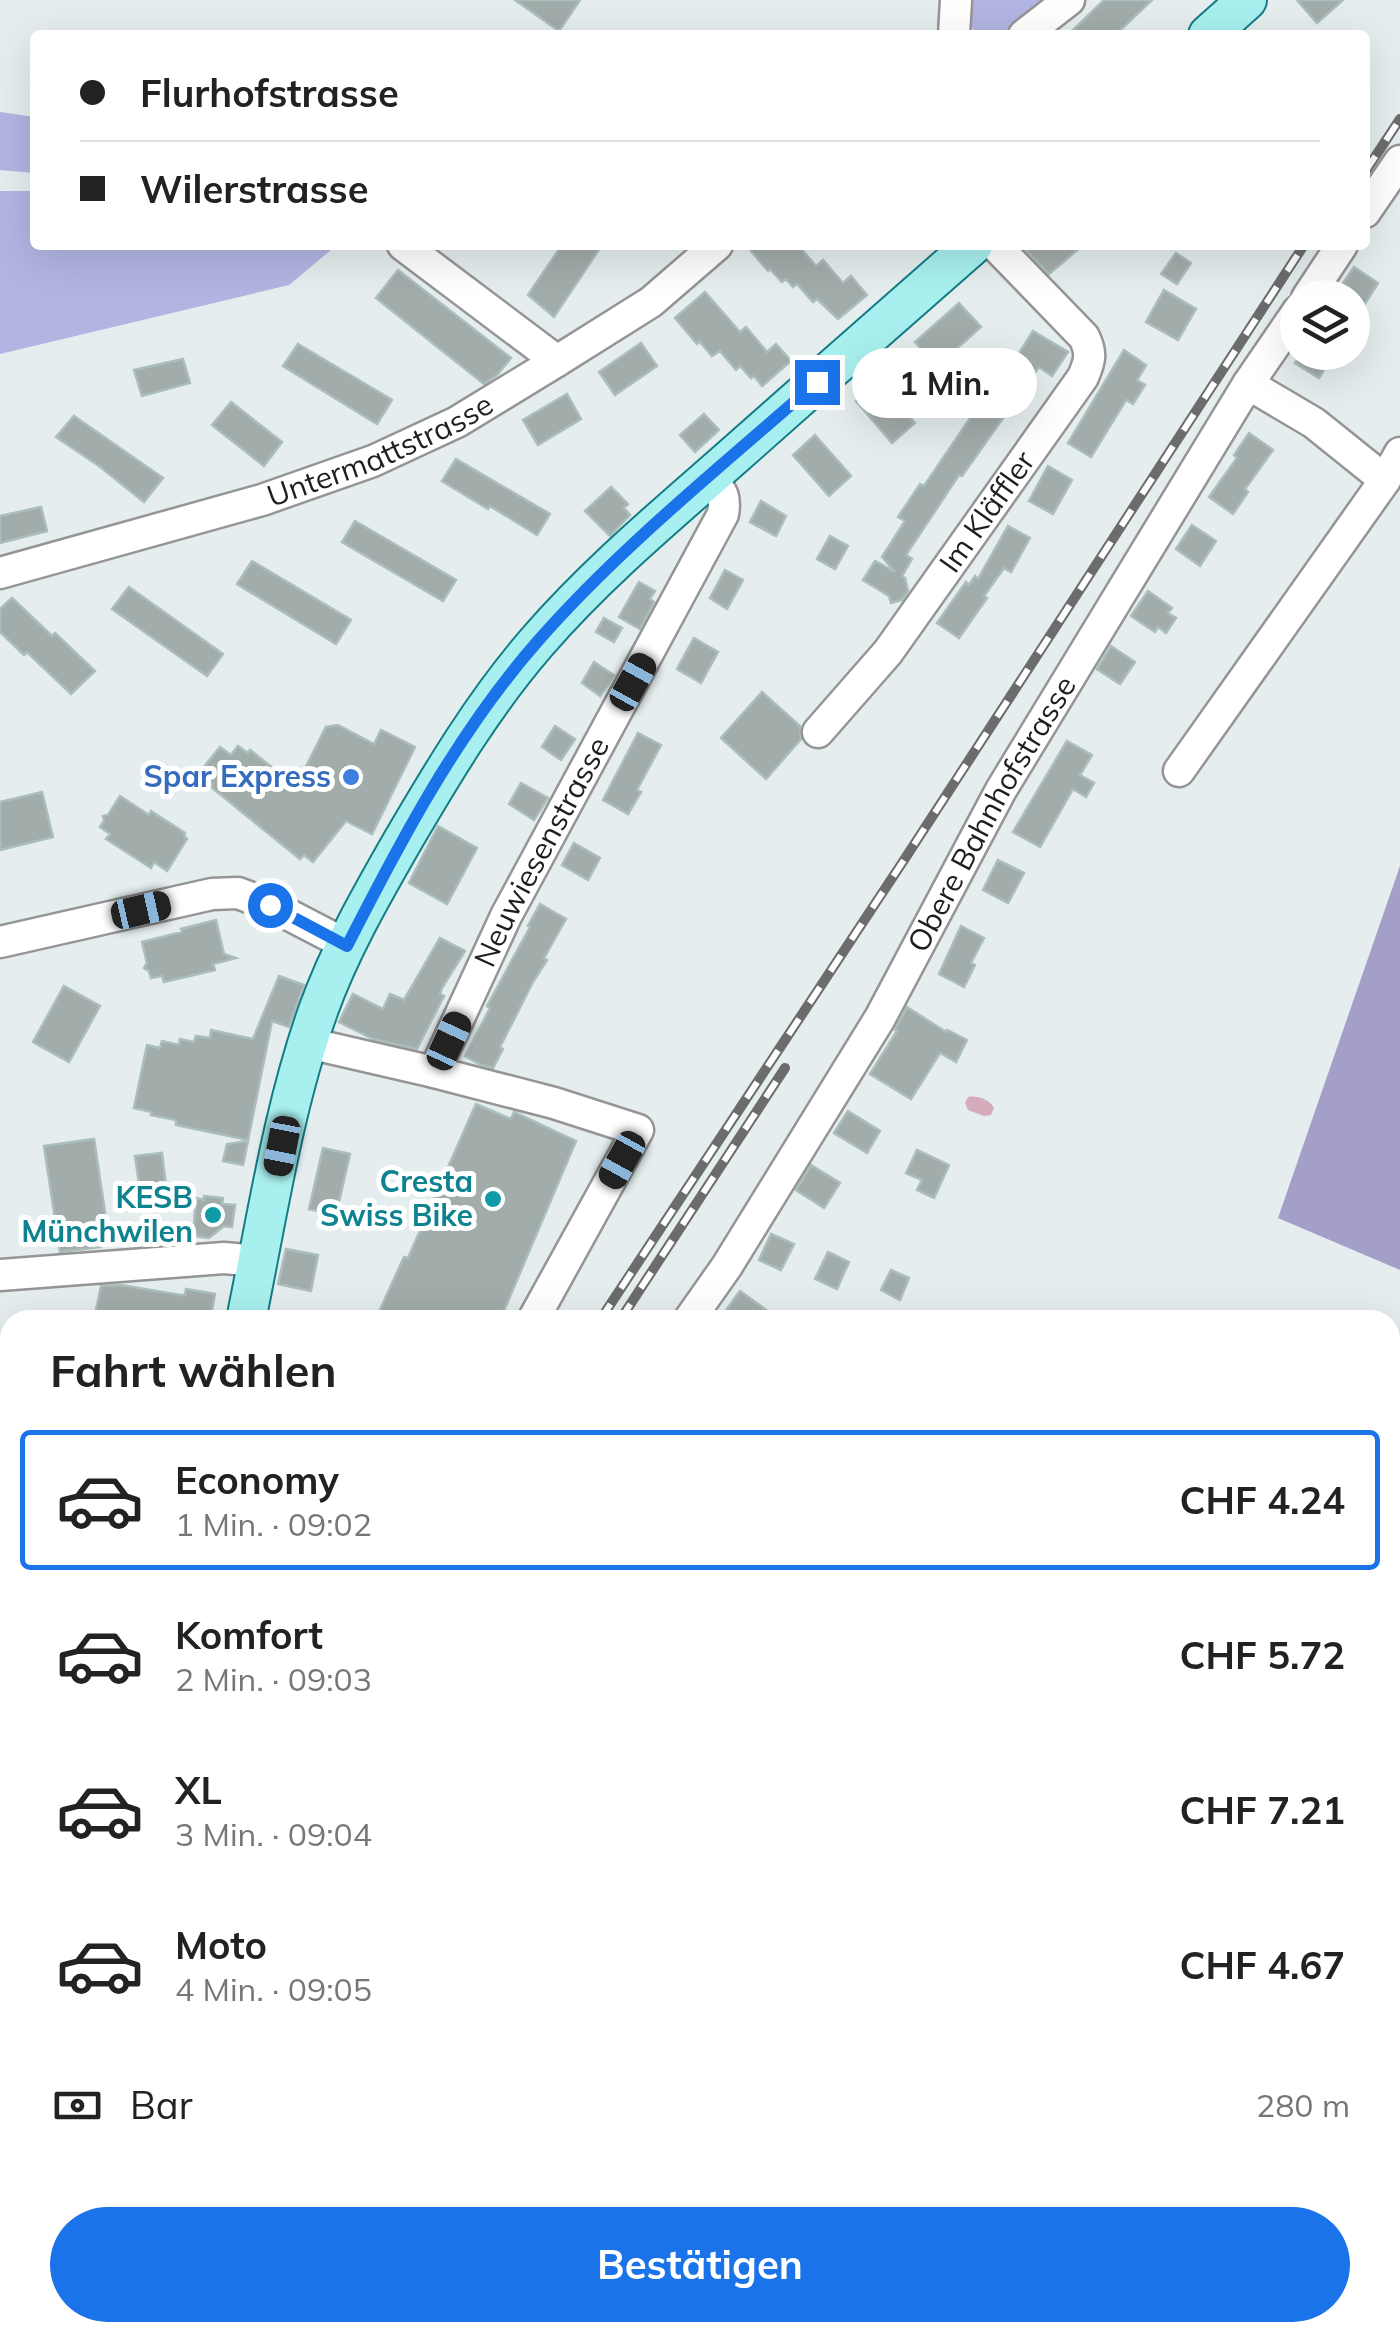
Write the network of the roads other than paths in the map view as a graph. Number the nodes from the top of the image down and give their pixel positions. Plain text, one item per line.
1 (956, 0) edge
2 (1069, 0) edge
3 (1247, 0) edge
4 (954, 30) edge
5 (1030, 30) edge
6 (1214, 30) edge
7 (1400, 160) edge
8 (1370, 205) edge
9 (409, 250) edge
10 (711, 250) edge
11 (967, 250) edge
12 (1001, 250) edge
13 (1339, 250) edge
14 (1318, 280) edge
15 (1280, 337) edge
16 (557, 361) junction
17 (1248, 384) junction
18 (1393, 467) edge
19 (709, 477) junction
20 (0, 573) edge
21 (818, 732) dead end
22 (1179, 771) dead end
23 (0, 942) edge
24 (347, 946) junction
25 (308, 1043) junction
26 (434, 1072) junction
27 (258, 1260) junction
28 (0, 1276) edge
29 (248, 1310) edge
30 (539, 1310) edge
31 (695, 1310) edge

1 - 4 street
2 - 5 street
3 - 6 main road
7 - 8 street
9 - 16 street
10 - 16 street, Untermattstrasse
11 - 19 main road
12 - 21 street, Im Kläffler
13 - 14 street
15 - 17 street, Obere Bahnhofstrasse
16 - 20 street, Untermattstrasse
17 - 18 street
17 - 31 street, Obere Bahnhofstrasse
18 - 22 street
19 - 24 main road
19 - 26 street, Neuwiesenstrasse
23 - 24 street
24 - 25 main road
25 - 26 street
25 - 27 main road
26 - 30 street
27 - 28 street
27 - 29 main road

